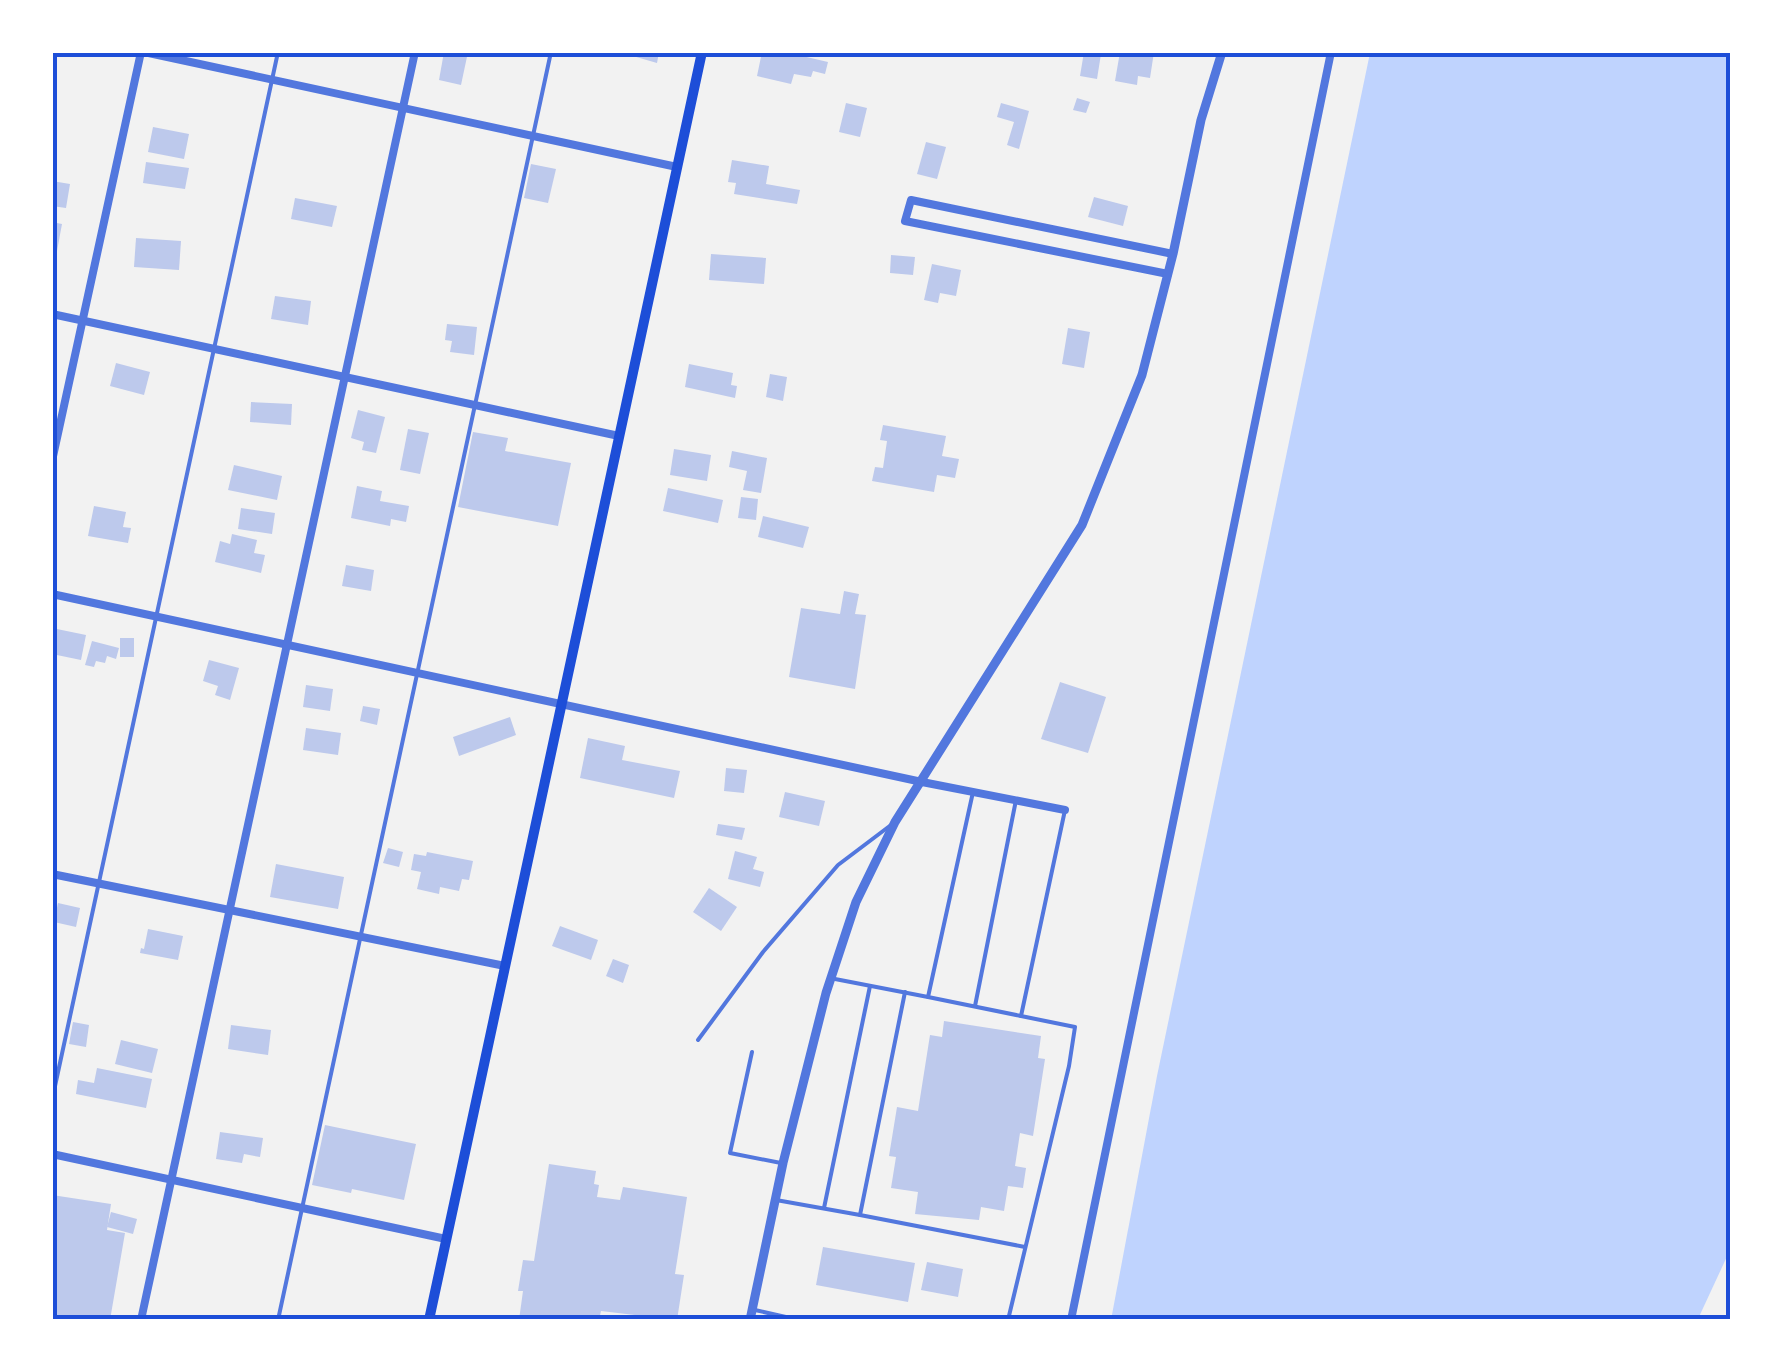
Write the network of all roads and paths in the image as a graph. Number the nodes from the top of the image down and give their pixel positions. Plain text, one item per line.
1 (143, 52) edge
2 (278, 52) edge
3 (414, 52) edge
4 (550, 52) edge
5 (702, 52) edge
6 (1222, 52) edge
7 (1330, 52) edge
8 (272, 80) junction
9 (403, 108) junction
10 (533, 136) junction
11 (677, 167) junction
12 (1172, 254) junction
13 (1168, 274) junction
14 (52, 314) edge
15 (83, 320) junction
16 (215, 348) junction
17 (346, 376) junction
18 (475, 404) junction
19 (619, 436) junction
20 (52, 461) edge
21 (52, 594) edge
22 (157, 616) junction
23 (287, 644) junction
24 (418, 672) junction
25 (562, 702) junction
26 (922, 782) junction
27 (973, 792) junction
28 (1016, 800) junction
29 (1065, 810) joint
30 (895, 822) junction
31 (52, 874) edge
32 (100, 884) junction
33 (230, 910) junction
34 (360, 936) junction
35 (505, 966) junction
36 (830, 978) junction
37 (870, 986) junction
38 (905, 992) junction
39 (928, 997) junction
40 (976, 1006) junction
41 (1022, 1016) junction
42 (698, 1040) dead end
43 (752, 1052) dead end
44 (52, 1100) edge
45 (52, 1154) edge
46 (783, 1163) junction
47 (171, 1180) junction
48 (776, 1200) junction
49 (302, 1208) junction
50 (824, 1208) junction
51 (860, 1215) junction
52 (446, 1239) junction
53 (1026, 1247) junction
54 (751, 1314) edge
55 (141, 1320) edge
56 (278, 1320) edge
57 (429, 1320) edge
58 (799, 1320) edge
59 (1008, 1320) edge
60 (1071, 1320) edge

1 - 8 street
1 - 15 street
2 - 8 lane
3 - 9 street
4 - 10 lane
5 - 11 main road
6 - 12 street
7 - 60 street
8 - 9 street
8 - 16 lane
9 - 10 street
9 - 17 street
10 - 11 street
10 - 18 lane
11 - 19 main road
12 - 13 street
12 - 13 street
13 - 26 street
14 - 15 street
15 - 16 street
15 - 20 street
16 - 17 street
16 - 22 lane
17 - 18 street
17 - 23 street
18 - 19 street
18 - 24 lane
19 - 25 main road
21 - 22 street
22 - 23 street
22 - 32 lane
23 - 24 street
23 - 33 street
24 - 25 street
24 - 34 lane
25 - 26 street
25 - 35 main road
26 - 27 street
26 - 30 street
27 - 28 street
27 - 39 lane
28 - 29 street
28 - 40 lane
29 - 41 lane
30 - 36 street
30 - 42 lane
31 - 32 street
32 - 33 street
32 - 44 lane
33 - 34 street
33 - 47 street
34 - 35 street
34 - 49 lane
35 - 52 main road
36 - 37 lane
36 - 46 street
37 - 38 lane
37 - 50 lane
38 - 39 lane
38 - 51 lane
39 - 40 lane
40 - 41 lane
41 - 53 lane
43 - 46 lane
45 - 47 street
46 - 48 street
47 - 49 street
47 - 55 street
48 - 50 lane
48 - 54 street
49 - 52 street
49 - 56 lane
50 - 51 lane
51 - 53 lane
52 - 57 main road
53 - 59 lane
54 - 58 lane

